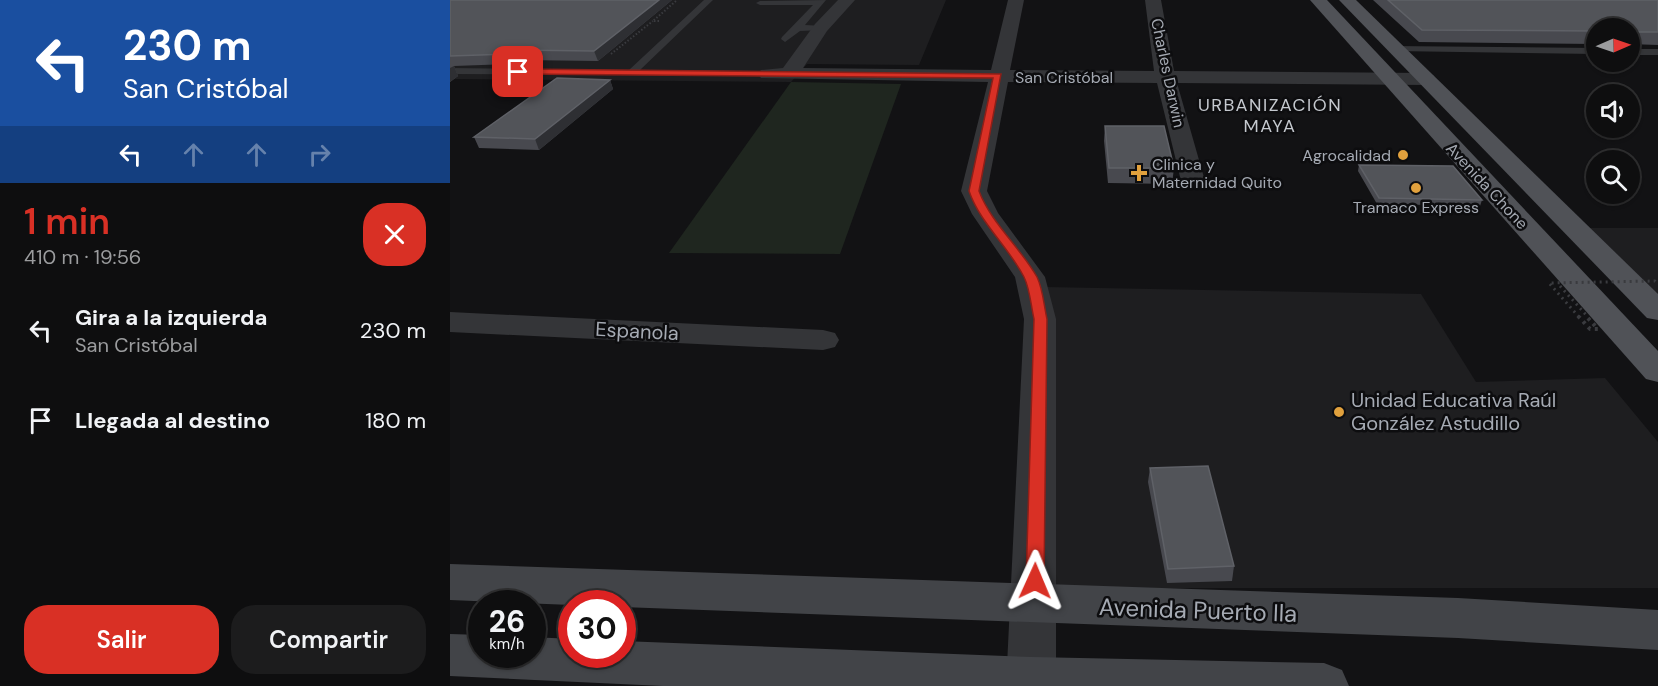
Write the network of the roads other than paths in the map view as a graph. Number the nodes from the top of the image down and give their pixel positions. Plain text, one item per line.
1 (709, 0) edge
2 (847, 0) edge
3 (1016, 0) edge
4 (1153, 0) edge
5 (1318, 0) edge
6 (1347, 0) edge
7 (822, 1) edge
8 (760, 3) dead end
9 (799, 15) dead end
10 (815, 22) junction
11 (798, 28) junction
12 (785, 39) dead end
13 (1394, 48) junction
14 (1586, 51) edge
15 (1640, 52) edge
16 (1658, 52) edge
17 (450, 71) edge
18 (631, 73) junction
19 (768, 74) joint
20 (789, 74) junction
21 (998, 76) junction
22 (1166, 77) junction
23 (1388, 79) junction
24 (1426, 79) junction
25 (1193, 181) dead end
26 (1658, 311) edge
27 (450, 322) edge
28 (823, 340) dead end
29 (1658, 371) edge
30 (450, 582) edge
31 (1035, 605) junction
32 (1658, 630) edge
33 (450, 655) edge
34 (1031, 683) edge
35 (1324, 686) edge

1 - 18 lane
2 - 10 street
3 - 21 street
4 - 22 street, Charles Darwin
5 - 23 main road, Avenida Chone
6 - 13 main road, Avenida Chone
7 - 8 lane
7 - 10 lane
9 - 10 lane
10 - 11 lane
10 - 11 lane
10 - 20 street
11 - 12 lane
13 - 14 lane
13 - 24 main road, Avenida Chone
15 - 16 lane
17 - 18 lane, San Cristóbal
18 - 19 lane, San Cristóbal
19 - 20 street, San Cristóbal
20 - 21 street, San Cristóbal
21 - 22 street, San Cristóbal
21 - 31 street
22 - 23 street, San Cristóbal
22 - 25 street, Charles Darwin
23 - 24 street, San Cristóbal
23 - 29 main road, Avenida Chone
24 - 26 main road, Avenida Chone
27 - 28 street, Espanola
30 - 31 street, Avenida Puerto Ila
31 - 32 street, Avenida Puerto Ila
31 - 34 street
33 - 34 street
34 - 35 street

